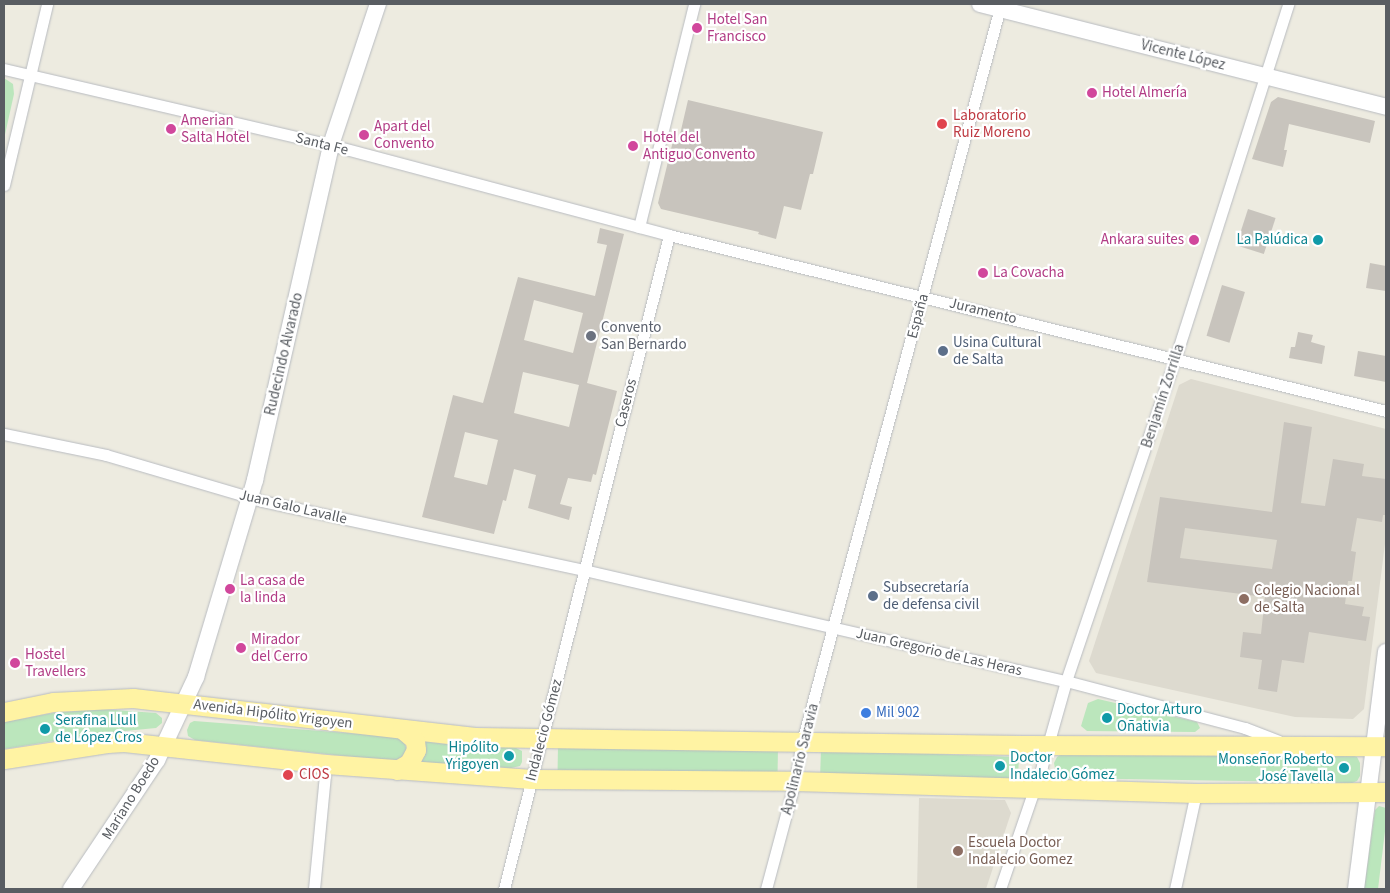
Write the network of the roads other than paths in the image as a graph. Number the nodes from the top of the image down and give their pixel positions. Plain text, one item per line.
1 (47, 4) edge
2 (378, 4) edge
3 (694, 4) edge
4 (980, 4) edge
5 (1288, 4) edge
6 (1000, 6) edge
7 (4, 69) edge
8 (1265, 75) junction
9 (29, 76) junction
10 (1386, 107) edge
11 (331, 145) junction
12 (4, 185) edge
13 (639, 227) junction
14 (669, 235) junction
15 (923, 296) junction
16 (1175, 359) junction
17 (1386, 410) edge
18 (4, 434) edge
19 (250, 498) junction
20 (584, 570) junction
21 (834, 629) junction
22 (1386, 652) edge
23 (1066, 680) junction
24 (184, 703) junction
25 (4, 712) edge
26 (402, 729) junction
27 (544, 737) junction
28 (802, 742) junction
29 (1048, 745) junction
30 (163, 746) junction
31 (1290, 746) junction
32 (1380, 746) edge
33 (4, 759) edge
34 (326, 764) junction
35 (397, 770) junction
36 (531, 779) junction
37 (795, 781) junction
38 (1034, 787) junction
39 (1377, 791) edge
40 (1196, 793) junction
41 (71, 889) edge
42 (314, 889) edge
43 (504, 889) edge
44 (766, 889) edge
45 (1000, 889) edge
46 (1175, 889) edge
47 (1356, 889) edge

1 - 9 street
2 - 11 street, Rudecindo Alvarado
3 - 13 street
4 - 6 street, Vicente López
5 - 8 street, Benjamín Zorrilla
6 - 8 street, Vicente López
6 - 15 street, España
7 - 9 street, Santa Fe
8 - 10 street, Vicente López
8 - 16 street, Benjamín Zorrilla
9 - 11 street, Santa Fe
9 - 12 street
11 - 13 street, Santa Fe
11 - 19 street, Rudecindo Alvarado
13 - 14 street, Juramento
14 - 15 street, Juramento
14 - 20 street, Caseros
15 - 16 street, Juramento
15 - 21 street, España
16 - 17 street, Juramento
16 - 23 street, Benjamín Zorrilla
18 - 19 street, Juan Galo Lavalle
19 - 20 street, Juan Galo Lavalle
19 - 24 street, Rudecindo Alvarado
20 - 21 street, Juan Gregorio de Las Heras
20 - 27 street, Indalecio Gómez
21 - 23 street, Juan Gregorio de Las Heras
21 - 28 street, Apolinario Saravia
22 - 32 street
23 - 29 street, Benjamín Zorrilla
23 - 31 street, Juan Gregorio de Las Heras
24 - 25 main road, Avenida Hipólito Yrigoyen
24 - 26 main road, Avenida Hipólito Yrigoyen
24 - 30 street, Mariano Boedo
26 - 27 main road, Avenida Hipólito Yrigoyen
26 - 35 main road
27 - 28 main road, Avenida Hipólito Yrigoyen
27 - 36 street, Indalecio Gómez
28 - 29 main road, Avenida Hipólito Yrigoyen
28 - 37 street, Apolinario Saravia
29 - 31 main road, Avenida Hipólito Yrigoyen
29 - 38 street, Benjamín Zorrilla
30 - 33 main road
30 - 34 main road
30 - 41 street, Mariano Boedo
31 - 32 main road, Avenida Hipólito Yrigoyen
32 - 39 street
34 - 35 main road
34 - 42 street
35 - 36 main road
36 - 37 main road
36 - 43 street, Indalecio Gómez
37 - 38 main road
37 - 44 street, Apolinario Saravia
38 - 40 main road
38 - 45 street, Benjamín Zorrilla
39 - 40 main road
39 - 47 street
40 - 46 street

